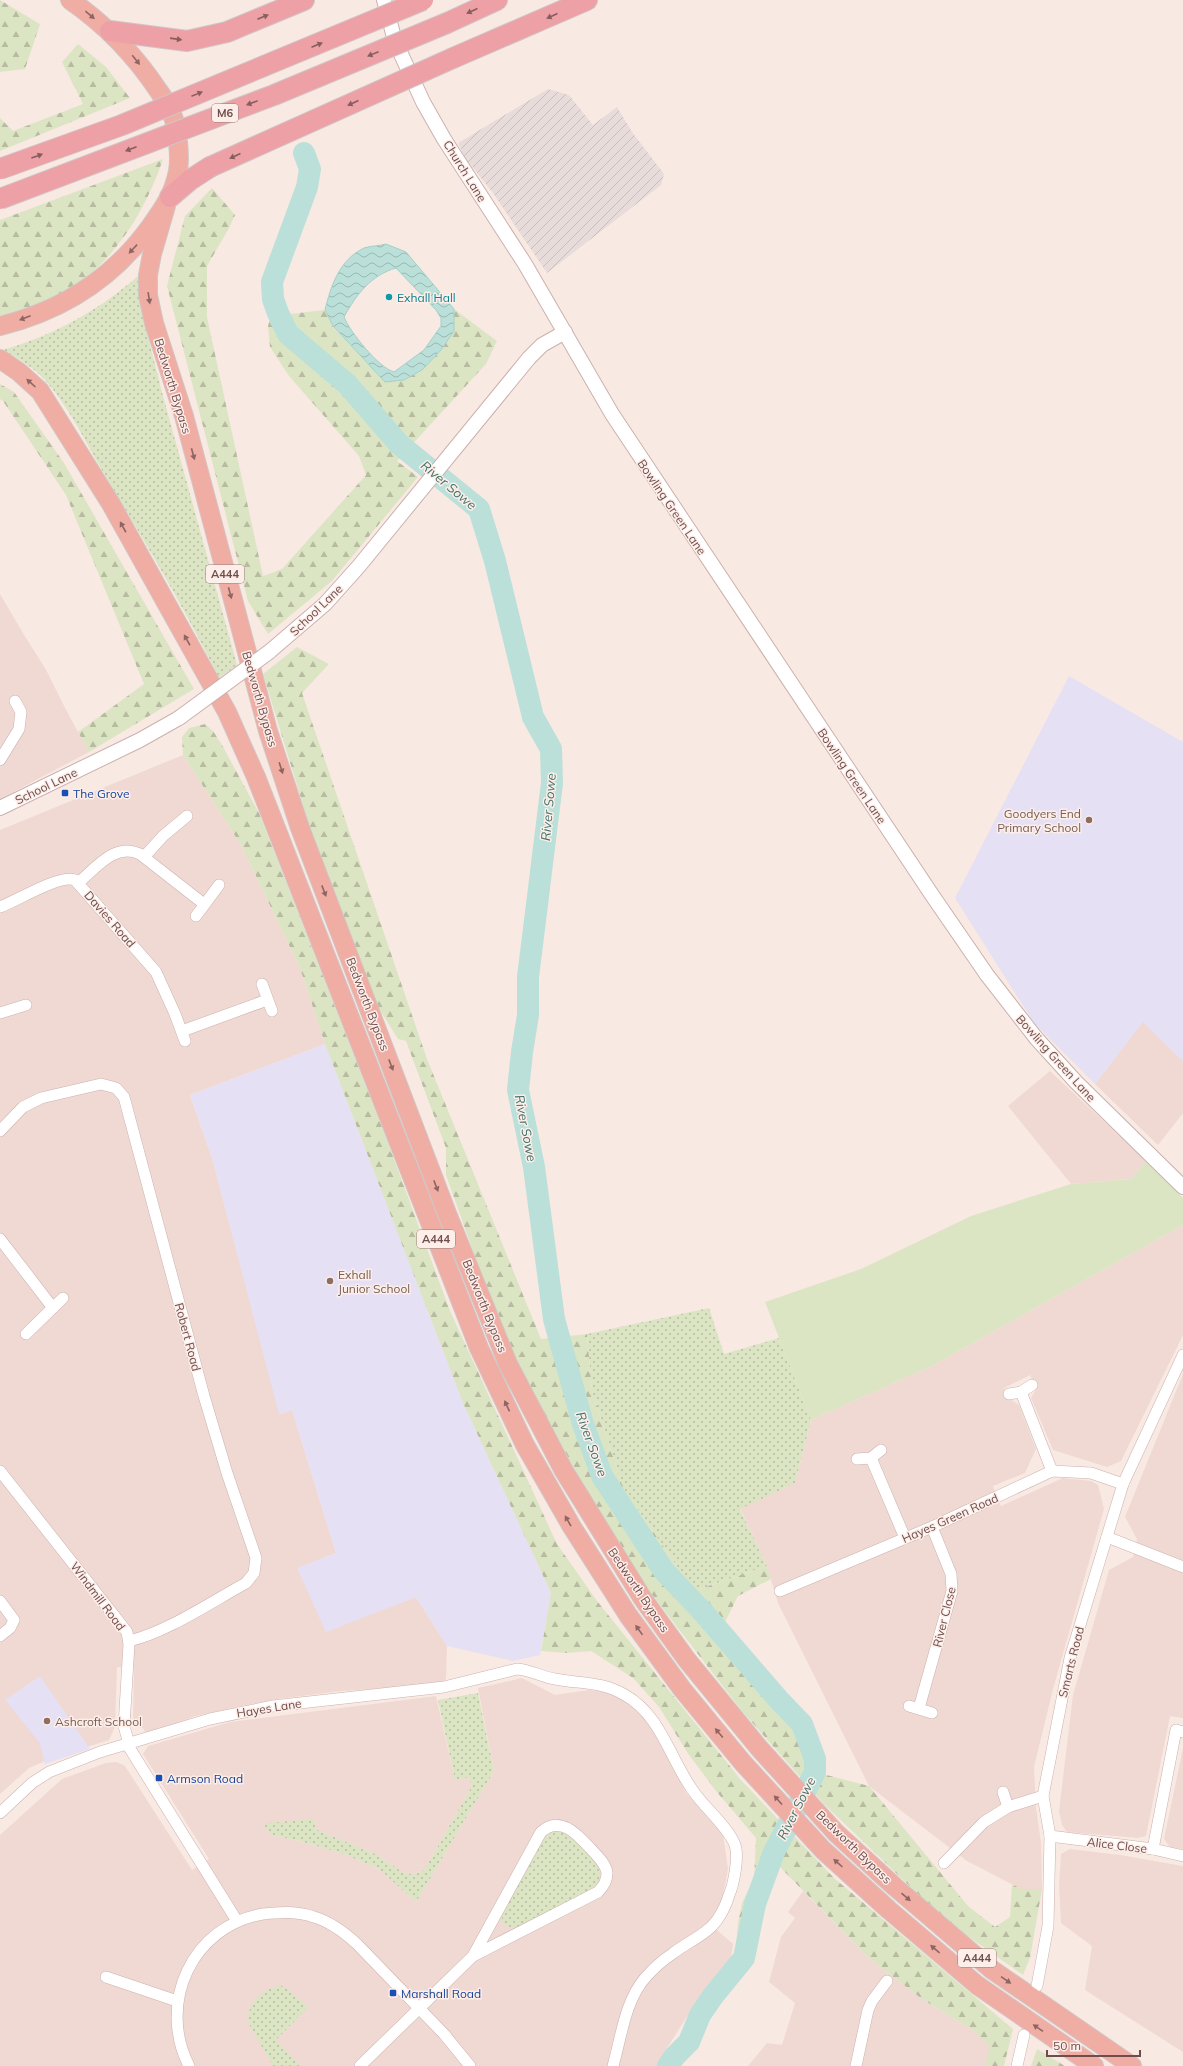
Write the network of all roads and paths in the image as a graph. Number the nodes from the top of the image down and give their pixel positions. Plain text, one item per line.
1 (70, 0) edge
2 (304, 0) edge
3 (384, 0) edge
4 (423, 0) edge
5 (497, 0) edge
6 (587, 0) edge
7 (110, 31) junction
8 (0, 169) edge
9 (0, 199) edge
10 (168, 201) junction
11 (0, 326) edge
12 (565, 332) junction
13 (0, 359) edge
14 (15, 701) dead end
15 (0, 760) edge
16 (0, 808) edge
17 (187, 816) dead end
18 (144, 857) junction
19 (78, 883) junction
20 (219, 885) dead end
21 (204, 904) junction
22 (0, 907) edge
23 (196, 916) dead end
24 (262, 984) dead end
25 (267, 1000) junction
26 (26, 1005) dead end
27 (272, 1011) dead end
28 (0, 1013) edge
29 (0, 1131) edge
30 (1183, 1187) edge
31 (0, 1238) edge
32 (63, 1298) dead end
33 (53, 1308) junction
34 (26, 1334) dead end
35 (1183, 1355) edge
36 (1032, 1385) dead end
37 (1022, 1392) junction
38 (1009, 1394) dead end
39 (881, 1450) dead end
40 (871, 1458) junction
41 (857, 1459) dead end
42 (0, 1471) edge
43 (1052, 1471) junction
44 (1123, 1484) junction
45 (932, 1527) junction
46 (1107, 1537) junction
47 (905, 1538) junction
48 (1183, 1567) edge
49 (780, 1591) dead end
50 (0, 1601) edge
51 (0, 1636) edge
52 (128, 1641) junction
53 (932, 1713) dead end
54 (1183, 1732) edge
55 (128, 1744) junction
56 (1003, 1792) dead end
57 (1043, 1796) junction
58 (1008, 1807) junction
59 (0, 1813) edge
60 (1050, 1836) junction
61 (1154, 1849) junction
62 (1183, 1856) edge
63 (944, 1863) dead end
64 (236, 1921) junction
65 (473, 1956) junction
66 (106, 1977) dead end
67 (887, 1981) dead end
68 (1036, 1986) dead end
69 (177, 2001) junction
70 (419, 2008) junction
71 (1024, 2035) dead end
72 (189, 2066) edge
73 (360, 2066) edge
74 (470, 2066) edge
75 (613, 2066) edge
76 (856, 2066) edge
77 (1017, 2066) edge
78 (1094, 2066) edge
79 (1132, 2066) edge

1 -> 7 highway, Bedworth Bypass
7 -> 2 highway
3 - 12 street, Church Lane
8 -> 4 highway, M6, bridge
5 -> 9 highway, M6, bridge
6 -> 10 highway, bridge
7 -> 10 highway, Bedworth Bypass
10 -> 11 highway
10 -> 79 highway, Bedworth Bypass / A444
12 - 16 street, School Lane, bridge
12 - 30 street, Bowling Green Lane
78 -> 13 highway, Bedworth Bypass / A444
14 - 15 street
17 - 18 street
18 - 19 street
18 - 21 street
19 - 22 street, Davies Road
19 - 25 street, Davies Road
20 - 21 street
21 - 23 street
24 - 25 street
25 - 27 street
26 - 28 street
29 - 52 street, Robert Road
31 - 33 street
32 - 33 street
33 - 34 street
35 - 44 street, Smarts Road
36 - 37 street
37 - 38 street
37 - 43 street
39 - 40 street
40 - 41 street
40 - 47 street
42 - 52 street, Windmill Road
43 - 44 street, Hayes Green Road
43 - 45 street, Hayes Green Road
44 - 46 street, Smarts Road
45 - 47 street, Hayes Green Road
45 - 53 street, River Close
46 - 48 street
46 - 57 street, Smarts Road
47 - 49 street, Hayes Green Road
50 - 51 street
52 - 55 street, Windmill Road
54 - 61 street
55 - 59 street, Hayes Lane
55 - 64 street
55 - 75 street, Hayes Lane
56 - 58 street
57 - 58 street
57 - 60 street, Smarts Road
58 - 63 street
60 - 61 street, Alice Close
60 - 68 street, Smarts Road
61 - 62 street, Alice Close
64 - 69 street
64 - 70 street
65 - 65 street
65 - 70 street
66 - 69 street
67 - 76 street
69 - 72 street
70 - 73 street
70 - 74 street
71 - 77 street

